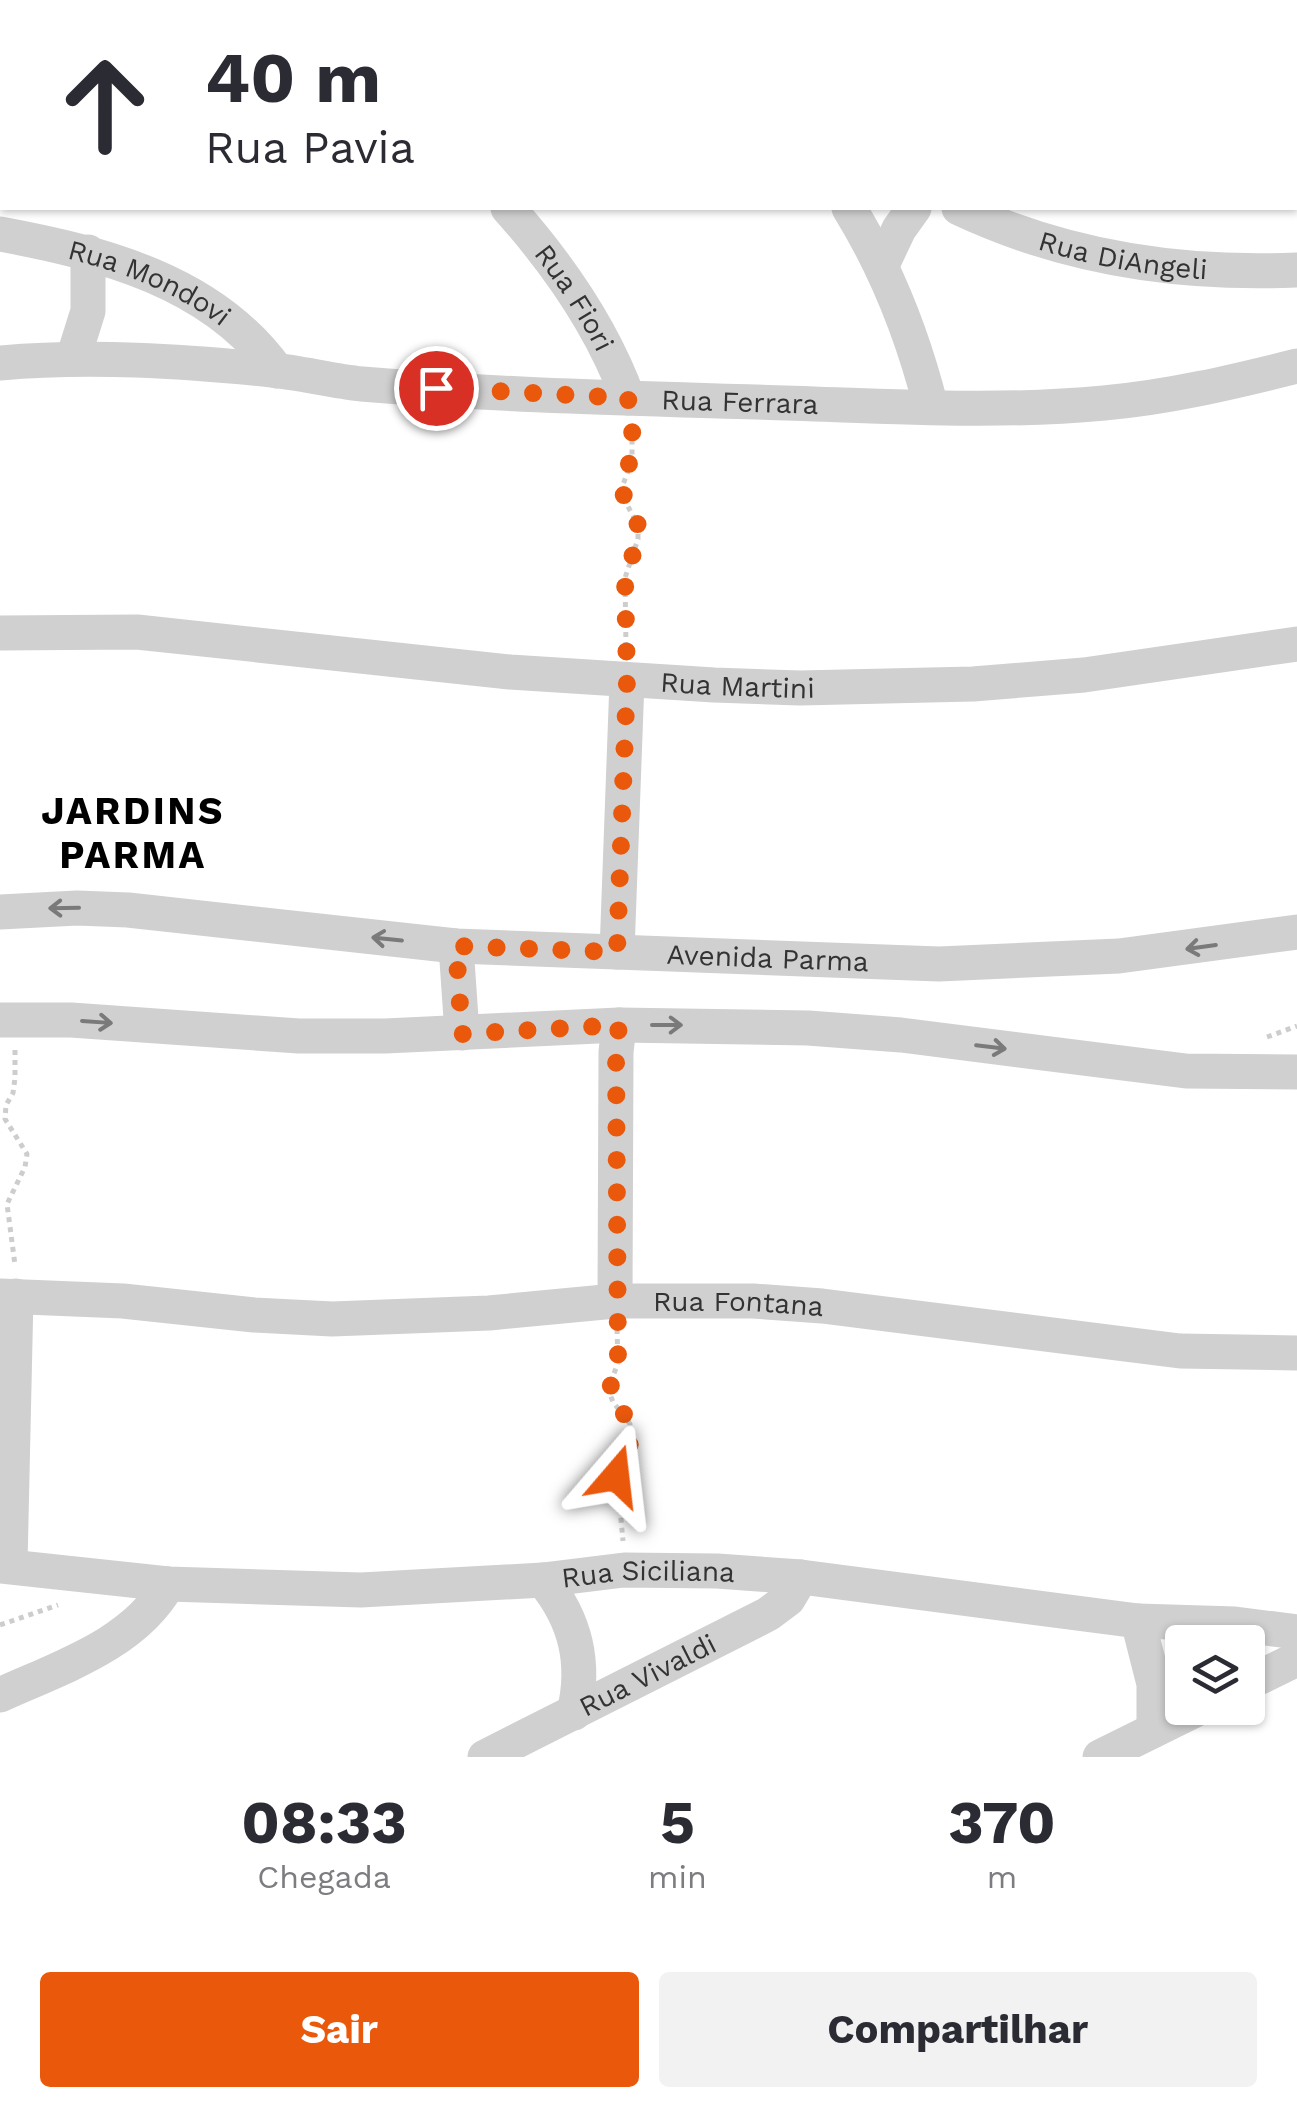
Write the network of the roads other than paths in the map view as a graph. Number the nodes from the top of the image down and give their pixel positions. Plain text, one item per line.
1 (510, 210) edge
2 (850, 210) edge
3 (913, 210) edge
4 (964, 210) edge
5 (0, 234) edge
6 (88, 252) junction
7 (882, 265) junction
8 (1297, 270) edge
9 (72, 359) junction
10 (0, 363) edge
11 (1297, 366) edge
12 (277, 371) junction
13 (628, 398) junction
14 (930, 407) junction
15 (0, 633) edge
16 (1297, 644) edge
17 (627, 680) junction
18 (0, 912) edge
19 (1297, 932) edge
20 (456, 946) junction
21 (617, 952) junction
22 (7, 1020) edge
23 (619, 1025) junction
24 (462, 1034) junction
25 (1297, 1072) edge
26 (8, 1296) edge
27 (616, 1302) junction
28 (1297, 1354) edge
29 (5, 1565) edge
30 (801, 1578) junction
31 (544, 1580) junction
32 (168, 1584) junction
33 (1138, 1621) junction
34 (1297, 1632) edge
35 (1297, 1659) edge
36 (1265, 1675) edge
37 (0, 1696) edge
38 (574, 1713) junction
39 (1165, 1725) edge
40 (1154, 1730) junction
41 (485, 1757) edge
42 (1100, 1757) edge

1 - 13 street, Rua Fiori
2 - 7 street
3 - 7 street
4 - 8 street, Rua DiAngeli
5 - 6 street, Rua Mondovi
6 - 9 street
6 - 12 street, Rua Mondovi
7 - 14 street
9 - 10 street, Rua Ferrara
9 - 12 street, Rua Ferrara
11 - 14 street, Rua Ferrara
12 - 13 street, Rua Ferrara
13 - 14 street, Rua Ferrara
15 - 17 street, Rua Martini
16 - 17 street, Rua Martini
17 - 21 street
20 -> 18 street, Avenida Parma
19 -> 21 street, Avenida Parma
20 - 21 street, Avenida Parma
20 - 24 street
22 -> 24 street
23 - 24 street
23 -> 25 street
23 - 27 street
26 - 27 street, Rua Fontana
26 - 29 street
27 - 28 street, Rua Fontana
29 - 32 street, Rua Siciliana
30 - 31 street, Rua Siciliana
30 - 33 street, Rua Siciliana
30 - 38 street, Rua Vivaldi
31 - 32 street, Rua Siciliana
31 - 38 street
32 - 37 street
33 - 34 street, Rua Siciliana
33 - 40 street
35 - 36 street
38 - 41 street, Rua Vivaldi
39 - 40 street
40 - 42 street

